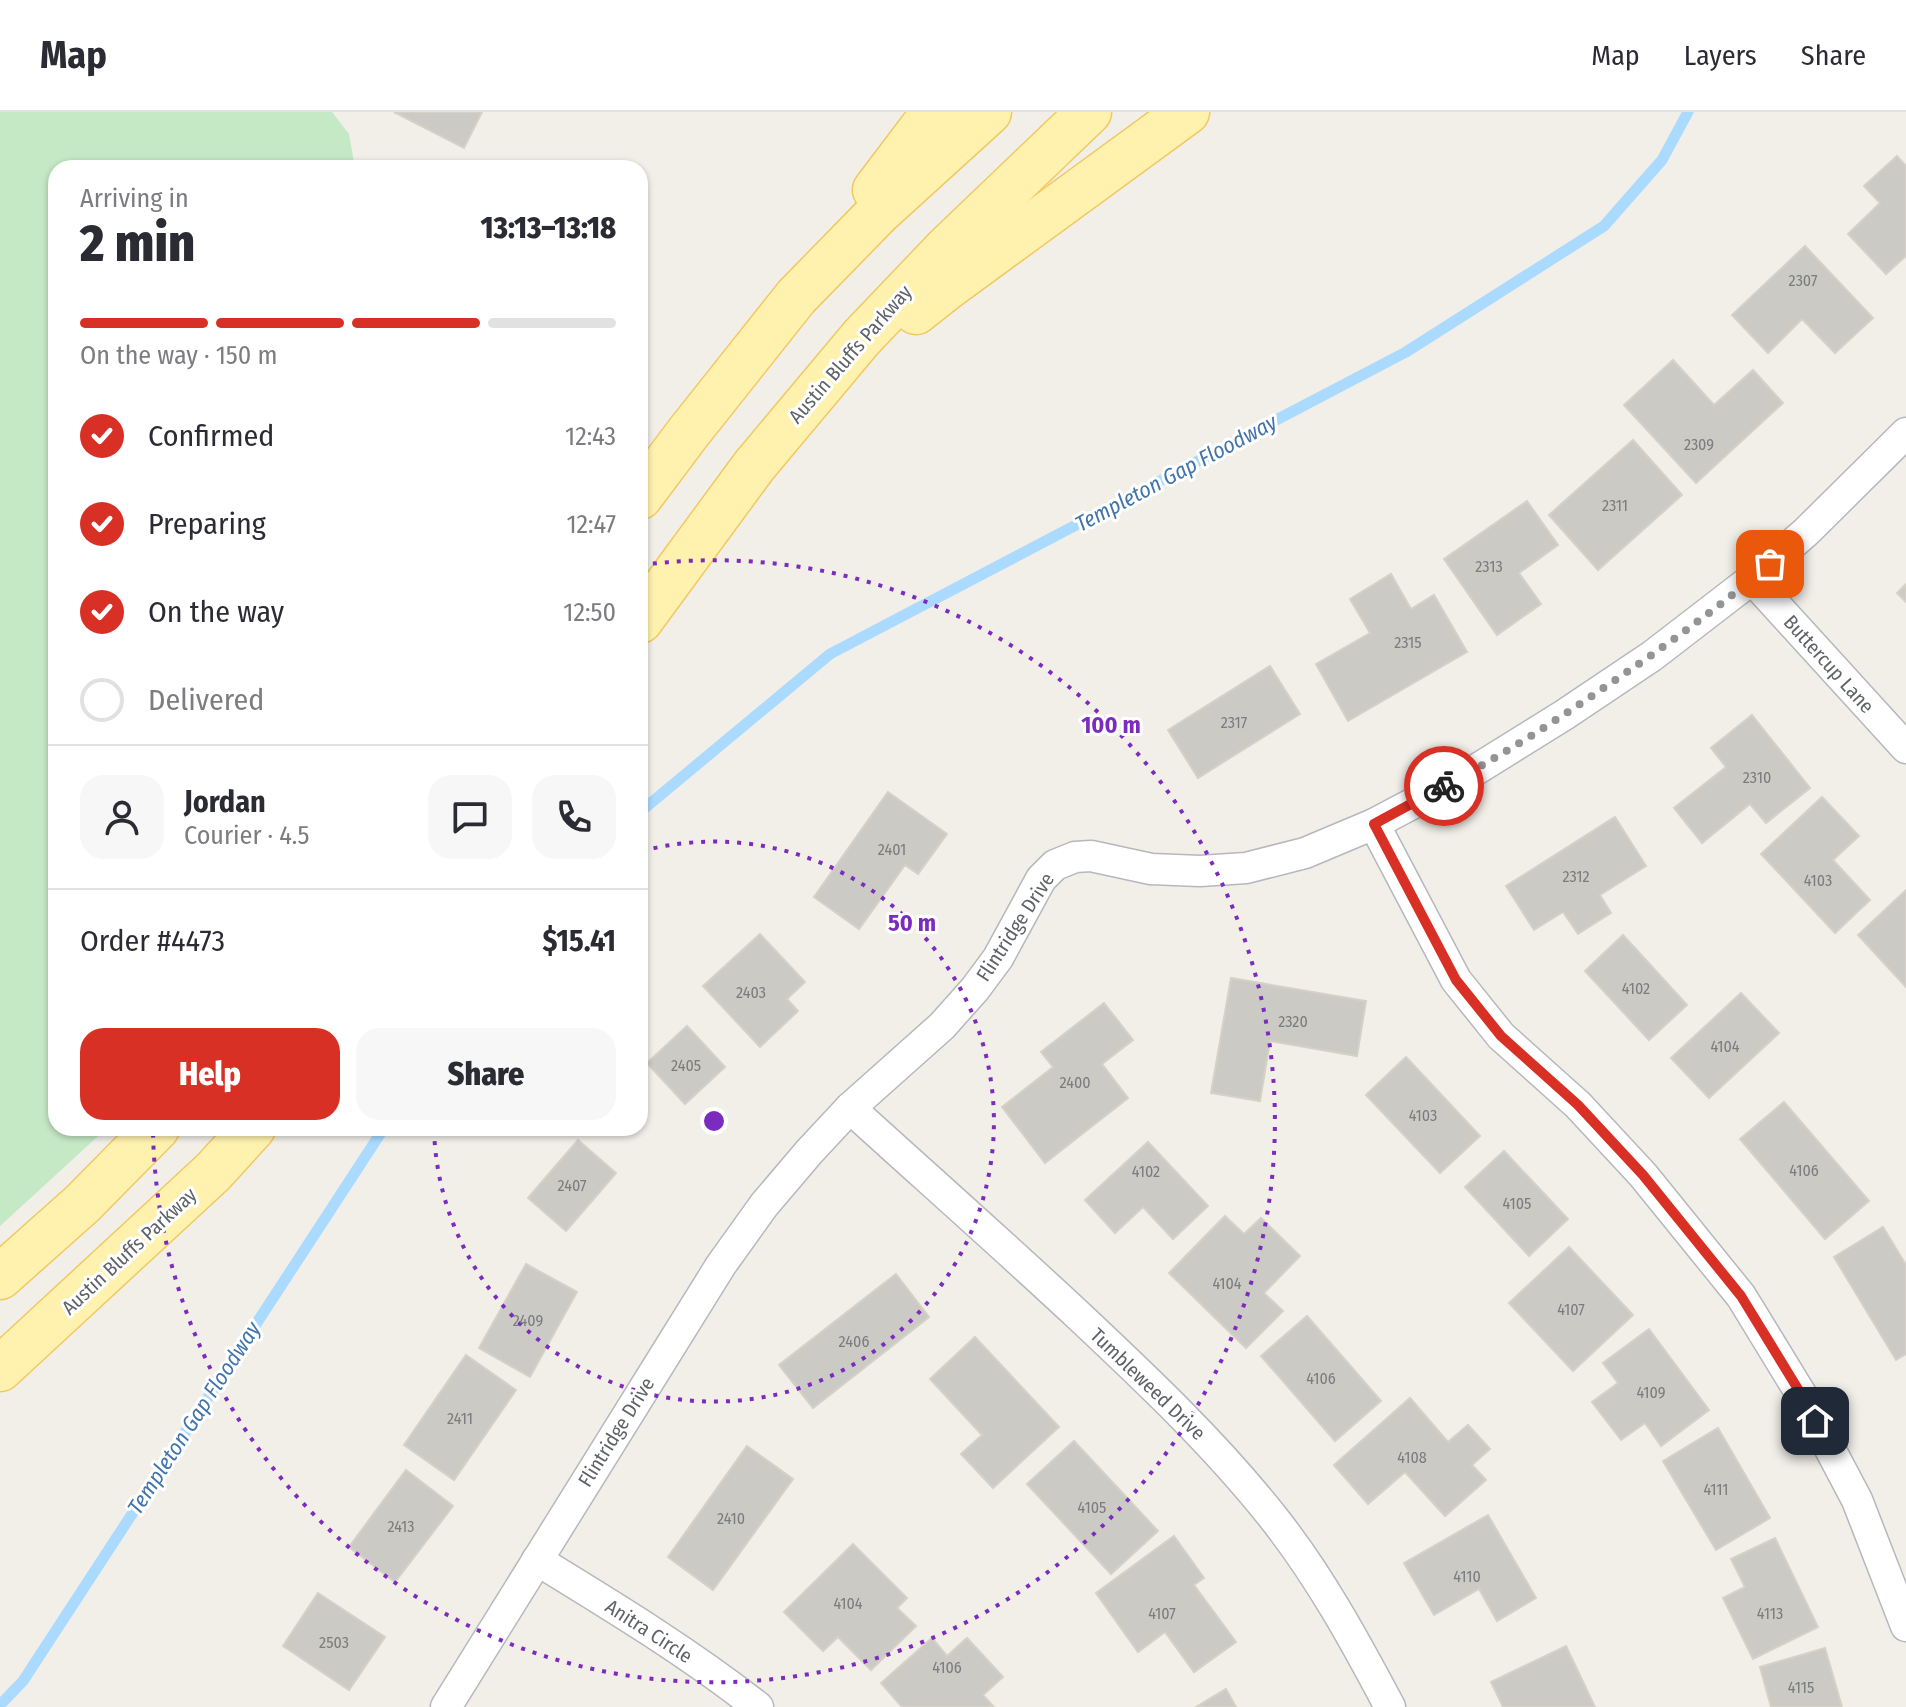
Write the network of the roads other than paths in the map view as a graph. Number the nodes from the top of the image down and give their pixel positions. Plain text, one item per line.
1 (934, 112) edge
2 (989, 112) edge
3 (1089, 112) edge
4 (1187, 112) edge
5 (796, 297) junction
6 (809, 399) junction
7 (1906, 433) edge
8 (648, 486) edge
9 (1752, 579) junction
10 (648, 610) edge
11 (1906, 748) edge
12 (1374, 824) junction
13 (850, 1108) junction
14 (149, 1136) edge
15 (246, 1136) edge
16 (0, 1277) edge
17 (0, 1369) edge
18 (537, 1560) junction
19 (1906, 1626) edge
20 (446, 1707) edge
21 (758, 1707) edge
22 (1390, 1707) edge

1 - 5 main road
2 - 5 main road
3 - 6 main road, Austin Bluffs Parkway
4 - 6 main road
5 - 8 main road
6 - 10 main road, Austin Bluffs Parkway
7 - 9 street, Flintridge Drive
9 - 11 street, Buttercup Lane
9 - 12 street, Flintridge Drive
12 - 13 street, Flintridge Drive
12 - 19 street
13 - 18 street, Flintridge Drive
13 - 22 street, Tumbleweed Drive
14 - 16 main road
15 - 17 main road, Austin Bluffs Parkway
18 - 20 street, Flintridge Drive
18 - 21 street, Anitra Circle

